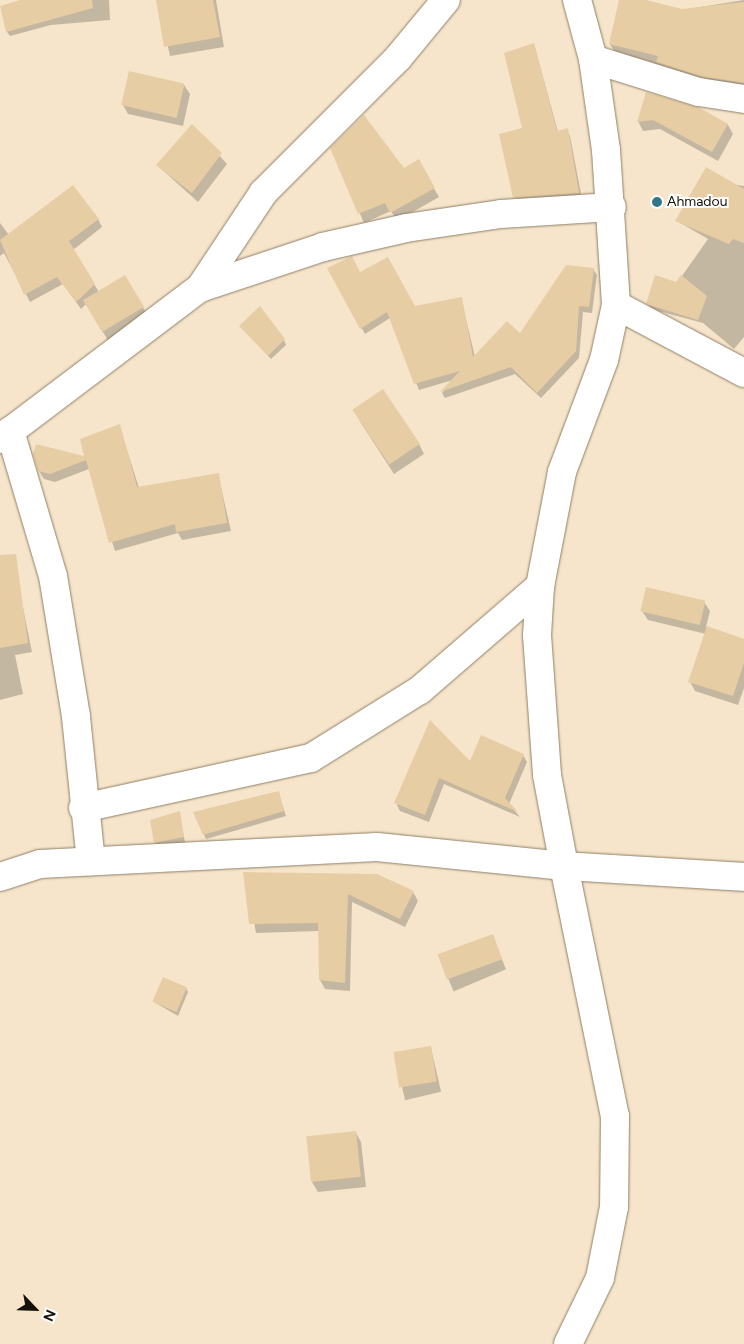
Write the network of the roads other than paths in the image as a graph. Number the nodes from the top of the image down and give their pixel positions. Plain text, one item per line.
1 (446, 0) edge
2 (577, 0) edge
3 (593, 60) junction
4 (744, 99) edge
5 (612, 207) junction
6 (200, 288) junction
7 (616, 305) junction
8 (744, 373) edge
9 (5, 435) edge
10 (540, 586) junction
11 (83, 808) junction
12 (90, 861) junction
13 (564, 866) junction
14 (0, 877) edge
15 (744, 877) edge
16 (568, 1344) edge

1 - 6 street
2 - 3 street
3 - 4 street
3 - 5 street
5 - 6 street
5 - 7 street
6 - 9 street
7 - 8 street
7 - 10 street
9 - 11 street
10 - 11 street
10 - 13 street
11 - 12 street
12 - 13 street
12 - 14 street
13 - 15 street
13 - 16 street

